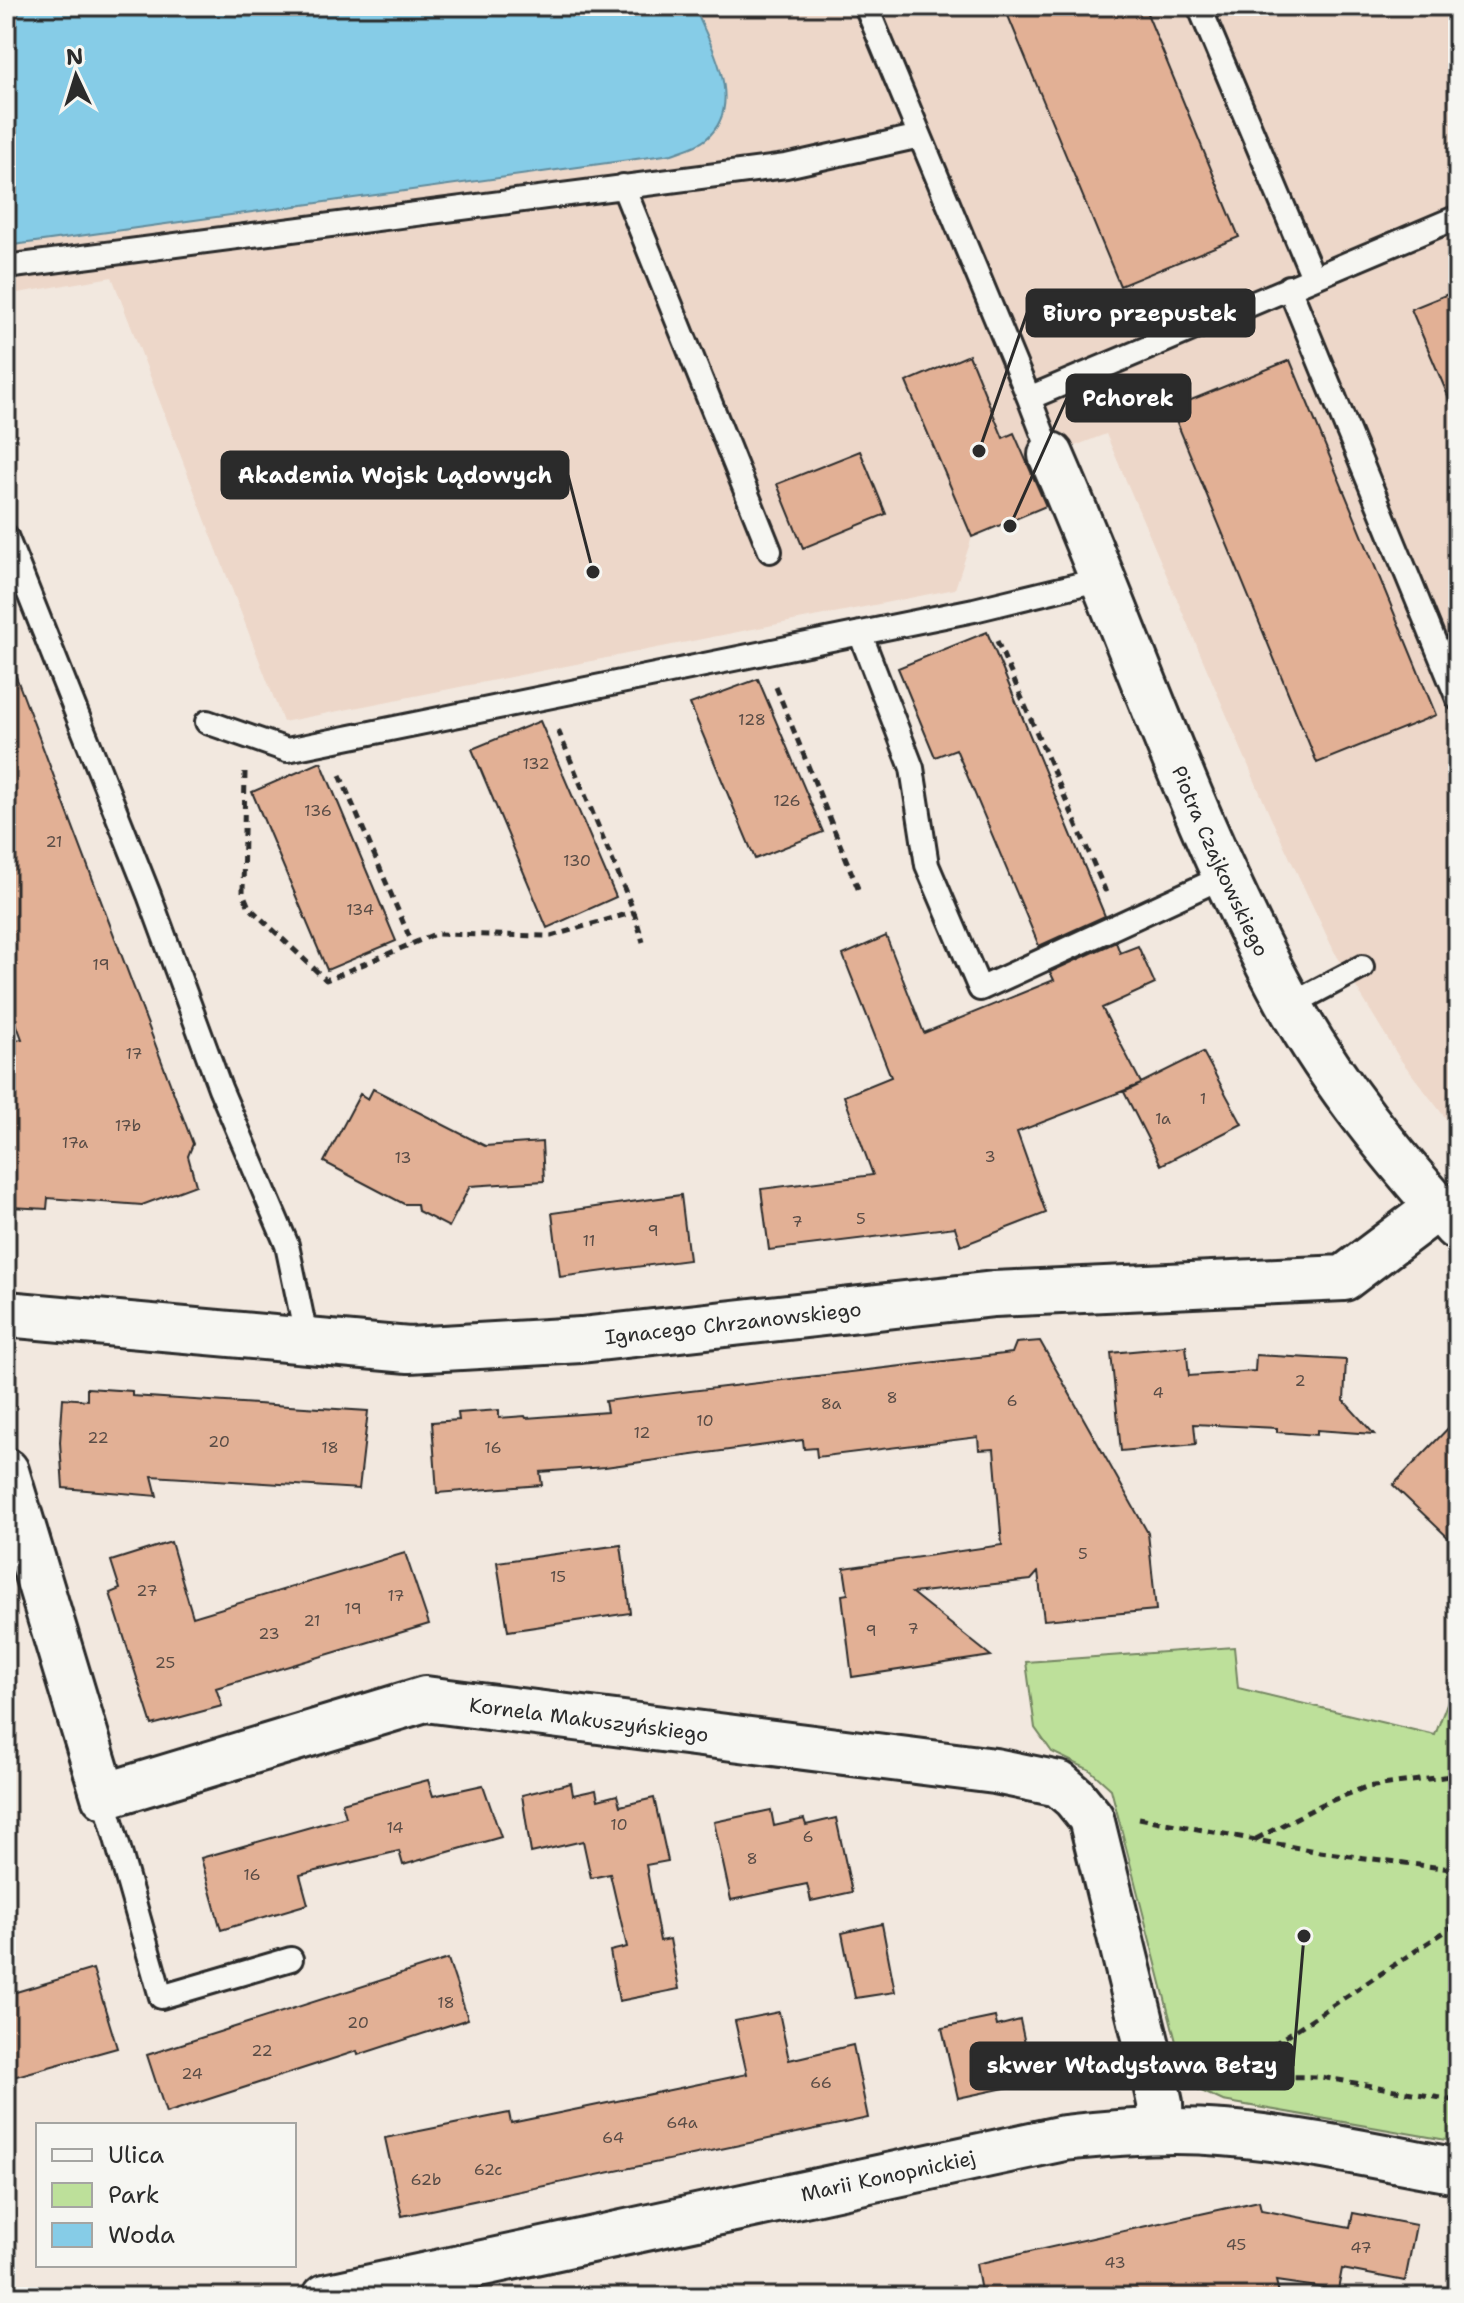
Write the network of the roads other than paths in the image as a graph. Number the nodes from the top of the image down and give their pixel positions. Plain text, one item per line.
1 (866, 6) edge
2 (1199, 6) edge
3 (920, 136) junction
4 (623, 186) junction
5 (1458, 217) edge
6 (6, 267) edge
7 (1313, 277) junction
8 (1289, 287) junction
9 (1029, 398) junction
10 (1051, 455) joint
11 (6, 536) edge
12 (770, 551) dead end
13 (1102, 579) junction
14 (860, 633) junction
15 (1458, 699) edge
16 (207, 722) dead end
17 (1227, 875) junction
18 (1362, 967) dead end
19 (1290, 1005) junction
20 (1448, 1218) edge
21 (6, 1314) edge
22 (307, 1341) junction
23 (6, 1471) edge
24 (104, 1796) junction
25 (291, 1959) dead end
26 (1161, 2130) junction
27 (1458, 2171) edge
28 (325, 2297) edge

1 - 3 lane
2 - 7 lane
3 - 4 lane
3 - 9 lane
4 - 6 lane
4 - 12 lane
5 - 7 lane
7 - 8 lane
8 - 9 lane
8 - 15 lane
9 - 10 lane
10 - 13 street, Piotra Czajkowskiego
11 - 22 lane
13 - 14 lane
13 - 17 street, Piotra Czajkowskiego
14 - 16 lane
14 - 17 lane
17 - 19 street, Piotra Czajkowskiego
18 - 19 lane
19 - 20 street, Piotra Czajkowskiego
20 - 22 street, Ignacego Chrzanowskiego
21 - 22 street, Ignacego Chrzanowskiego
23 - 24 street
24 - 25 lane
24 - 26 street, Kornela Makuszyńskiego
26 - 27 street, Marii Konopnickiej
26 - 28 street, Marii Konopnickiej

